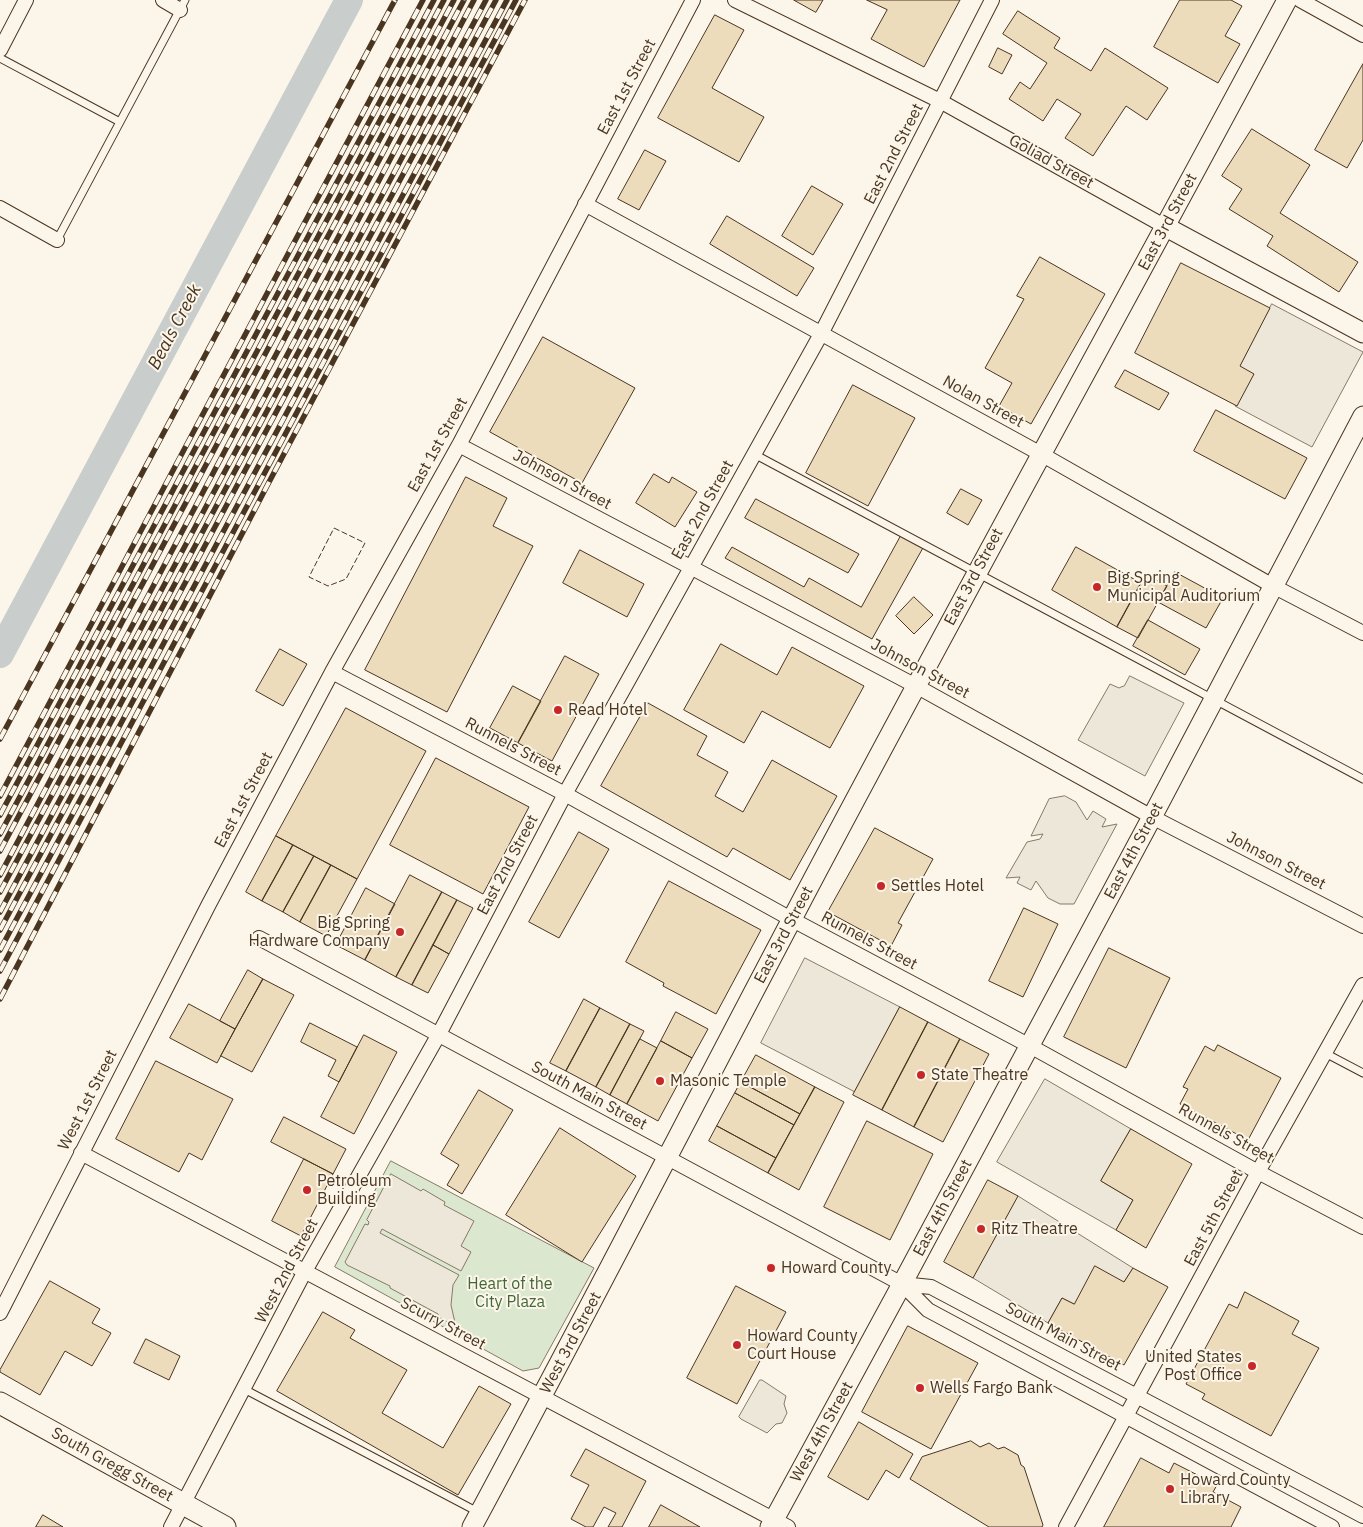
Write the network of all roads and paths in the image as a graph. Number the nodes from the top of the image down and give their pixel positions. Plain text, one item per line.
1 (26, 0) edge
2 (163, 0) edge
3 (693, 0) edge
4 (735, 0) edge
5 (992, 0) edge
6 (1287, 0) edge
7 (1300, 0) edge
8 (183, 5) edge
9 (1363, 35) edge
10 (0, 50) edge
11 (0, 58) edge
12 (940, 101) junction
13 (120, 122) junction
14 (585, 204) junction
15 (0, 208) edge
16 (1166, 227) junction
17 (57, 240) joint
18 (1363, 333) edge
19 (821, 334) junction
20 (1363, 416) edge
21 (459, 445) junction
22 (754, 454) junction
23 (1041, 454) junction
24 (690, 568) junction
25 (977, 573) junction
26 (1273, 586) junction
27 (1363, 633) edge
28 (332, 672) junction
29 (916, 686) junction
30 (1214, 699) junction
31 (1363, 779) edge
32 (565, 794) junction
33 (1152, 817) junction
34 (209, 904) joint
35 (792, 919) junction
36 (1363, 926) edge
37 (259, 938) dead end
38 (1363, 985) edge
39 (439, 1034) junction
40 (1030, 1046) junction
41 (1325, 1054) junction
42 (1363, 1073) edge
43 (81, 1153) junction
44 (668, 1158) junction
45 (1258, 1172) junction
46 (1363, 1227) edge
47 (305, 1271) junction
48 (902, 1284) junction
49 (0, 1313) edge
50 (244, 1388) junction
51 (1138, 1396) junction
52 (542, 1397) junction
53 (0, 1403) edge
54 (1127, 1417) junction
55 (184, 1505) junction
56 (1363, 1516) edge
57 (476, 1520) edge
58 (778, 1525) edge
59 (172, 1527) edge
60 (225, 1527) edge
61 (1066, 1527) edge
62 (1332, 1527) edge

1 - 10 street
2 - 8 street
3 - 14 street, East 1st Street
4 - 12 street, Goliad Street
5 - 12 street, East 2nd Street
6 - 16 main road, East 3rd Street
7 - 9 street
8 - 13 lane
11 - 13 lane
12 - 16 street, Goliad Street
12 - 19 street, East 2nd Street
13 - 17 lane
14 - 19 street, Nolan Street
14 - 21 street, East 1st Street
15 - 17 street
16 - 18 main road, Goliad Street
16 - 23 main road, East 3rd Street
19 - 22 street, East 2nd Street
19 - 23 street, Nolan Street
20 - 26 main road, East 4th Street
21 - 24 street, Johnson Street
21 - 28 street, East 1st Street
22 - 24 street, East 2nd Street
22 - 25 lane
23 - 25 main road, East 3rd Street
23 - 26 street, Nolan Street
24 - 29 street, Johnson Street
24 - 32 street, East 2nd Street
25 - 29 main road, East 3rd Street
25 - 30 lane
26 - 27 street, Nolan Street
26 - 30 main road, East 4th Street
28 - 32 street, Runnels Street
28 - 34 street, East 1st Street
29 - 33 street, Johnson Street
29 - 35 main road, East 3rd Street
30 - 31 lane
30 - 33 main road, East 4th Street
32 - 35 street, Runnels Street
32 - 39 street, East 2nd Street
33 - 36 street, Johnson Street
33 - 40 main road, East 4th Street
34 - 43 street, West 1st Street
35 - 40 street, Runnels Street
35 - 44 main road, East 3rd Street
37 - 39 street, South Main Street
38 - 41 street, East 5th Street
39 - 44 street, South Main Street
39 - 47 street, West 2nd Street
40 - 45 street, Runnels Street
40 - 48 main road, East 4th Street
41 - 42 lane
41 - 45 street, East 5th Street
43 - 47 street, Scurry Street
43 - 49 street, West 1st Street
44 - 48 street, South Main Street
44 - 52 main road, West 3rd Street
45 - 46 street, Runnels Street
45 - 51 street, East 5th Street
47 - 50 street, West 2nd Street
47 - 52 street, Scurry Street
48 - 51 street, South Main Street
48 - 54 street, South Main Street
48 - 58 main road, West 4th Street
50 - 55 street, West 2nd Street
50 - 57 lane
51 - 54 street, East 5th Street
51 - 56 street, South Main Street
52 - 57 main road, West 3rd Street
52 - 58 street, Scurry Street
53 - 55 main road, South Gregg Street
54 - 61 street, East 5th Street
54 - 62 street, South Main Street
55 - 59 street, West 2nd Street
55 - 60 main road, South Gregg Street

